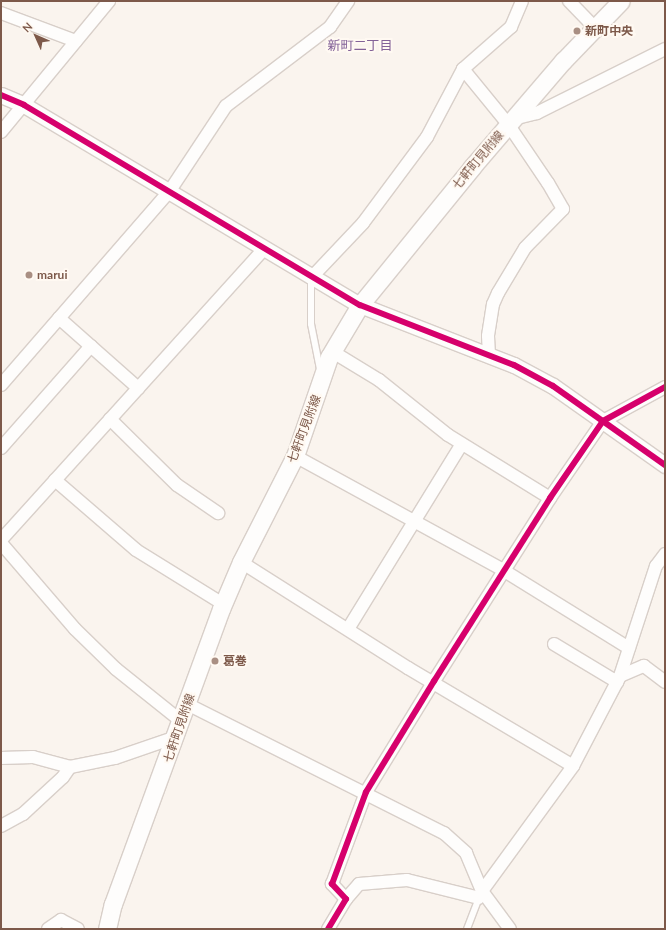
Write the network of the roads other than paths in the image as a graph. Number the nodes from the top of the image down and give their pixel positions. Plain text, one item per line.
1 (109, 1) edge
2 (348, 1) edge
3 (522, 1) edge
4 (569, 1) edge
5 (621, 1) edge
6 (1, 13) edge
7 (595, 28) junction
8 (76, 41) junction
9 (665, 49) edge
10 (463, 69) junction
11 (1, 95) edge
12 (24, 105) junction
13 (510, 121) junction
14 (1, 132) edge
15 (169, 192) junction
16 (264, 250) junction
17 (311, 278) junction
18 (360, 305) junction
19 (60, 318) junction
20 (91, 346) junction
21 (332, 352) junction
22 (489, 356) junction
23 (322, 381) junction
24 (1, 385) edge
25 (665, 387) edge
26 (138, 388) junction
27 (110, 419) junction
28 (603, 421) junction
29 (462, 444) junction
30 (1, 448) edge
31 (295, 456) junction
32 (665, 465) edge
33 (55, 480) junction
34 (550, 498) junction
35 (218, 513) dead end
36 (415, 522) junction
37 (1, 540) edge
38 (1, 543) edge
39 (665, 554) edge
40 (241, 562) junction
41 (503, 570) junction
42 (223, 604) junction
43 (348, 629) junction
44 (554, 644) dead end
45 (629, 648) junction
46 (618, 679) junction
47 (434, 681) junction
48 (665, 682) edge
49 (187, 704) junction
50 (182, 720) junction
51 (176, 738) junction
52 (1, 758) edge
53 (573, 766) junction
54 (70, 767) junction
55 (366, 792) junction
56 (1, 826) edge
57 (480, 894) junction
58 (346, 900) junction
59 (48, 929) edge
60 (78, 929) edge
61 (107, 929) edge
62 (328, 929) edge
63 (467, 929) edge
64 (510, 929) edge

1 - 8 street
2 - 15 street
3 - 10 street
4 - 7 street
5 - 7 main road, 七軒町見附線
6 - 8 street
7 - 13 main road, 七軒町見附線
8 - 12 street
9 - 13 street
10 - 13 street
10 - 17 street
11 - 12 street
12 - 14 street
12 - 15 street
13 - 18 main road, 七軒町見附線
13 - 22 street
15 - 16 street
15 - 19 street
16 - 17 street
16 - 26 street
17 - 18 street
17 - 23 lane
18 - 21 main road, 七軒町見附線
18 - 22 street
19 - 20 street
19 - 24 street
20 - 26 street
20 - 30 street
21 - 23 main road, 七軒町見附線
21 - 29 street
22 - 28 street
23 - 31 main road, 七軒町見附線
25 - 28 street
26 - 27 street
27 - 33 street
27 - 35 street
28 - 32 street
28 - 34 street
29 - 34 street
29 - 36 street
31 - 36 street
31 - 40 main road, 七軒町見附線
33 - 37 street
33 - 42 street
34 - 41 street
36 - 41 street
36 - 43 street
38 - 50 street
39 - 45 street
40 - 42 main road, 七軒町見附線
40 - 43 street
41 - 45 street
41 - 47 street
42 - 49 main road, 七軒町見附線
43 - 47 street
44 - 46 street
45 - 46 street
46 - 48 street
46 - 53 street
47 - 53 street
47 - 55 street
49 - 50 main road, 七軒町見附線
49 - 55 street
50 - 51 main road, 七軒町見附線
51 - 54 street
51 - 61 main road, 七軒町見附線
52 - 54 street
53 - 57 street
54 - 56 street
55 - 57 street
55 - 58 street
57 - 58 street
57 - 63 lane
57 - 64 street
58 - 62 street
59 - 60 street

